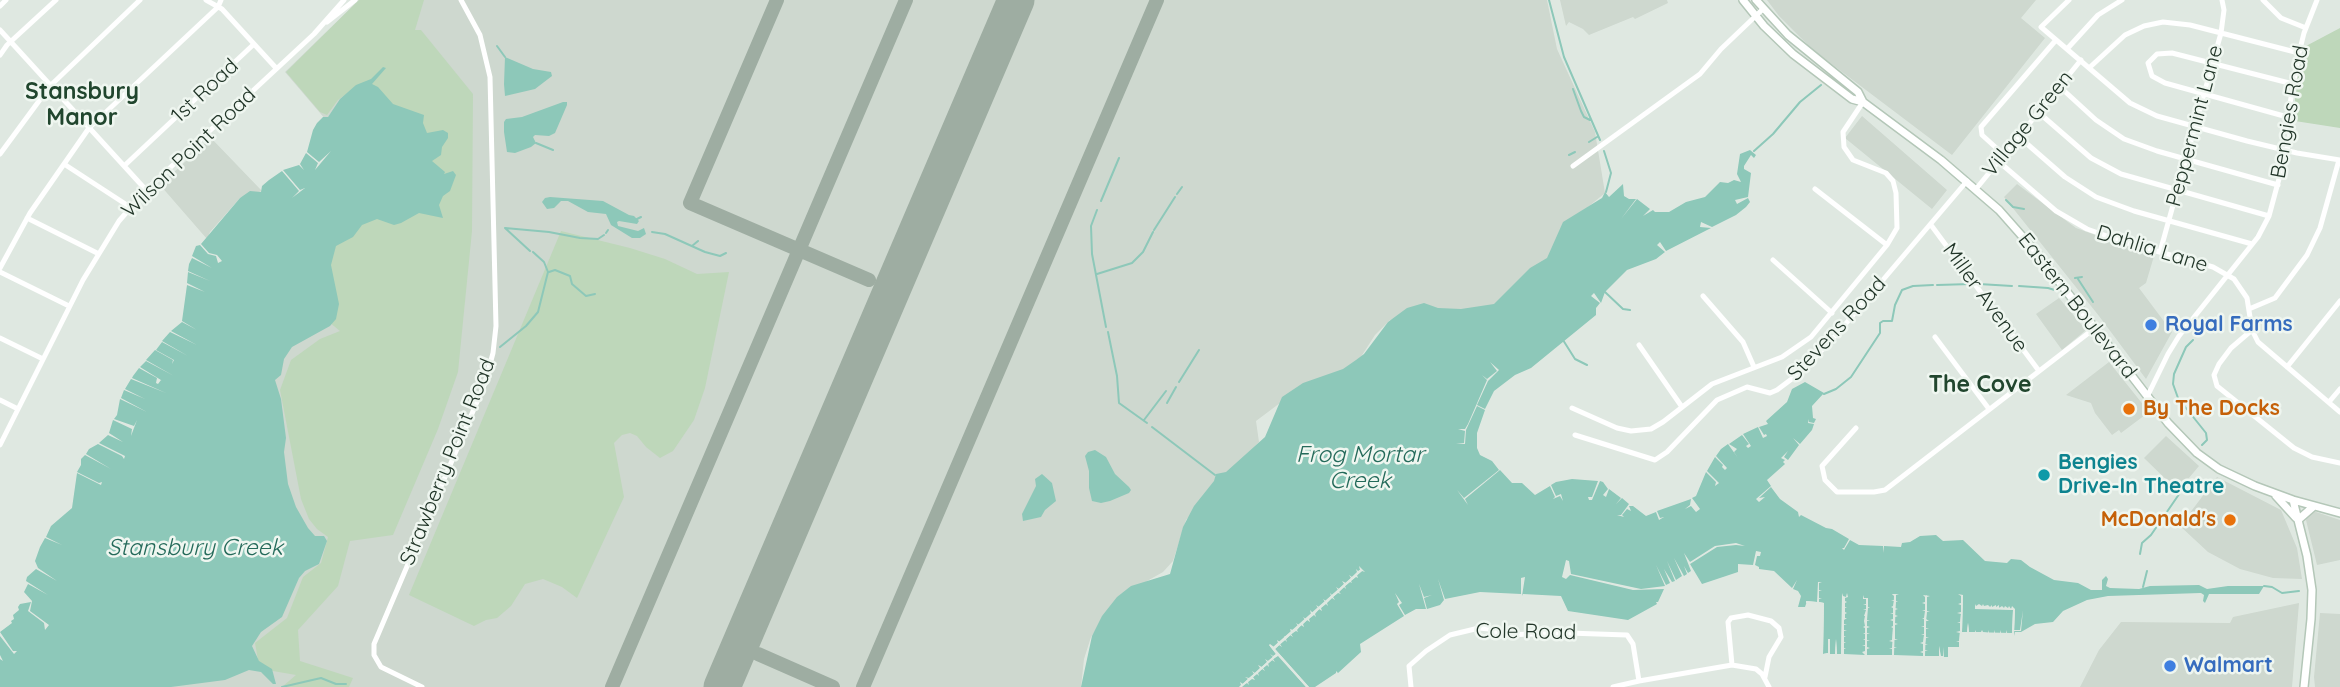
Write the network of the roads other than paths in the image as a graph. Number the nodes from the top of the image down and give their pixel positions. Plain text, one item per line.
1 (6, 0) edge
2 (56, 0) edge
3 (140, 0) edge
4 (206, 0) edge
5 (344, 0) edge
6 (355, 0) edge
7 (461, 0) edge
8 (1743, 0) edge
9 (1756, 0) edge
10 (2068, 0) edge
11 (2122, 0) edge
12 (2222, 0) edge
13 (2263, 0) edge
14 (2317, 0) edge
15 (220, 3) edge
16 (0, 6) edge
17 (1763, 9) junction
18 (1756, 16) junction
19 (322, 26) junction
20 (2306, 28) junction
21 (0, 30) edge
22 (2221, 33) junction
23 (2056, 40) junction
24 (11, 42) junction
25 (254, 44) junction
26 (2067, 49) junction
27 (2300, 53) junction
28 (0, 55) edge
29 (2081, 60) junction
30 (2211, 64) junction
31 (276, 68) junction
32 (2089, 68) junction
33 (2293, 84) junction
34 (50, 86) junction
35 (2060, 86) junction
36 (2203, 94) junction
37 (1863, 102) junction
38 (2038, 112) junction
39 (2291, 117) junction
40 (2194, 126) junction
41 (89, 128) junction
42 (2018, 135) junction
43 (2287, 151) junction
44 (0, 154) edge
45 (2003, 154) junction
46 (2185, 159) junction
47 (2339, 160) edge
48 (1998, 161) junction
49 (64, 164) junction
50 (124, 166) junction
51 (1573, 166) dead end
52 (1967, 181) junction
53 (2278, 185) junction
54 (1815, 189) dead end
55 (1976, 189) junction
56 (146, 190) junction
57 (2177, 191) junction
58 (130, 207) junction
59 (2269, 216) junction
60 (27, 218) junction
61 (2169, 221) junction
62 (1931, 225) junction
63 (2252, 244) junction
64 (1887, 245) junction
65 (2160, 252) junction
66 (97, 253) junction
67 (1773, 260) dead end
68 (0, 270) edge
69 (2227, 274) junction
70 (1703, 296) dead end
71 (2340, 302) edge
72 (69, 306) junction
73 (2249, 309) junction
74 (1832, 313) junction
75 (2095, 328) junction
76 (2252, 330) junction
77 (1935, 337) dead end
78 (0, 338) edge
79 (1639, 345) dead end
80 (43, 359) junction
81 (1754, 367) junction
82 (2287, 367) junction
83 (2039, 371) junction
84 (2340, 389) edge
85 (2147, 397) junction
86 (0, 400) edge
87 (2329, 402) junction
88 (1682, 407) junction
89 (1572, 408) dead end
90 (18, 409) junction
91 (1989, 409) junction
92 (2340, 412) edge
93 (1856, 428) dead end
94 (1575, 435) dead end
95 (0, 445) edge
96 (2340, 463) edge
97 (2273, 493) junction
98 (2293, 500) junction
99 (2314, 506) junction
100 (2340, 513) edge
101 (2298, 520) junction
102 (1732, 665) junction
103 (1764, 678) junction
104 (1639, 681) junction
105 (422, 687) edge
106 (1411, 687) edge
107 (1612, 687) edge
108 (1769, 687) edge
109 (2304, 687) edge

1 - 16 street
2 - 24 street
3 - 34 street
4 - 15 street
5 - 19 street, Wilson Point Road
6 - 19 street, Wilson Point Road
7 - 105 street, Strawberry Point Road
8 - 18 main road, Eastern Boulevard
9 - 17 main road, Eastern Boulevard
10 - 23 street
11 - 26 street
12 - 22 street, Peppermint Lane
13 - 20 street
14 - 20 street, Bengies Road
15 - 25 street
15 - 41 street
17 - 18 street
17 - 37 main road, Eastern Boulevard
18 - 37 main road, Eastern Boulevard
18 - 51 street
19 - 31 street, Wilson Point Road
20 - 27 street, Bengies Road
21 - 24 street
22 - 27 street
22 - 30 street, Peppermint Lane
22 - 32 street
23 - 26 street
23 - 45 street
24 - 28 street
24 - 34 street
25 - 31 street
25 - 50 street, 1st Road
26 - 29 street
27 - 33 street, Bengies Road
29 - 32 street
29 - 35 street, Village Green
30 - 33 street
30 - 36 street, Peppermint Lane
30 - 36 street
31 - 56 street, Wilson Point Road
32 - 40 street
33 - 39 street, Bengies Road
34 - 41 street
34 - 44 street
35 - 38 street, Village Green
35 - 46 street
36 - 39 street
36 - 40 street, Peppermint Lane
37 - 52 main road, Eastern Boulevard
37 - 64 street
38 - 42 street, Village Green
38 - 57 street
39 - 43 street, Bengies Road
40 - 43 street
40 - 46 street, Peppermint Lane
41 - 49 street
41 - 50 street
42 - 45 street, Village Green
42 - 61 street
43 - 47 street
43 - 53 street, Bengies Road
45 - 48 street, Village Green
46 - 53 street
46 - 57 street, Peppermint Lane
47 - 73 street
48 - 55 street, Village Green
48 - 65 street, Dahlia Lane
49 - 58 street
49 - 60 street
50 - 56 street
52 - 55 main road, Eastern Boulevard
52 - 62 street, Stevens Road
53 - 59 street, Bengies Road
54 - 64 street
55 - 75 main road, Eastern Boulevard
56 - 58 street, Wilson Point Road
57 - 59 street
57 - 61 street, Peppermint Lane
58 - 66 street, Wilson Point Road
59 - 63 street, Bengies Road
60 - 66 street
60 - 68 street
61 - 63 street
61 - 65 street, Peppermint Lane
62 - 83 street, Miller Avenue
62 - 94 street, Stevens Road
63 - 69 street, Bengies Road
64 - 74 street
65 - 69 street, Dahlia Lane
66 - 72 street, Wilson Point Road
67 - 74 street
68 - 72 street
69 - 73 street, Dahlia Lane
69 - 85 street, Bengies Road
70 - 81 street
71 - 82 street
72 - 80 street, Wilson Point Road
73 - 76 street, Dahlia Lane
74 - 81 street
75 - 83 street
75 - 85 main road, Eastern Boulevard
76 - 82 street
76 - 96 street
77 - 91 street
78 - 80 street
79 - 88 street
80 - 90 street, Wilson Point Road
81 - 88 street
82 - 87 street
83 - 91 street
84 - 87 street
85 - 97 main road, Eastern Boulevard
86 - 90 street
87 - 92 street
88 - 89 street
90 - 95 street, Wilson Point Road
91 - 93 street
97 - 98 main road, Eastern Boulevard
97 - 101 main road
98 - 99 main road, Eastern Boulevard
98 - 101 main road
99 - 100 main road, Eastern Boulevard
99 - 101 main road
101 - 109 main road
102 - 103 street
102 - 103 street
102 - 104 street
103 - 108 street
104 - 106 street, Cole Road
104 - 107 street

